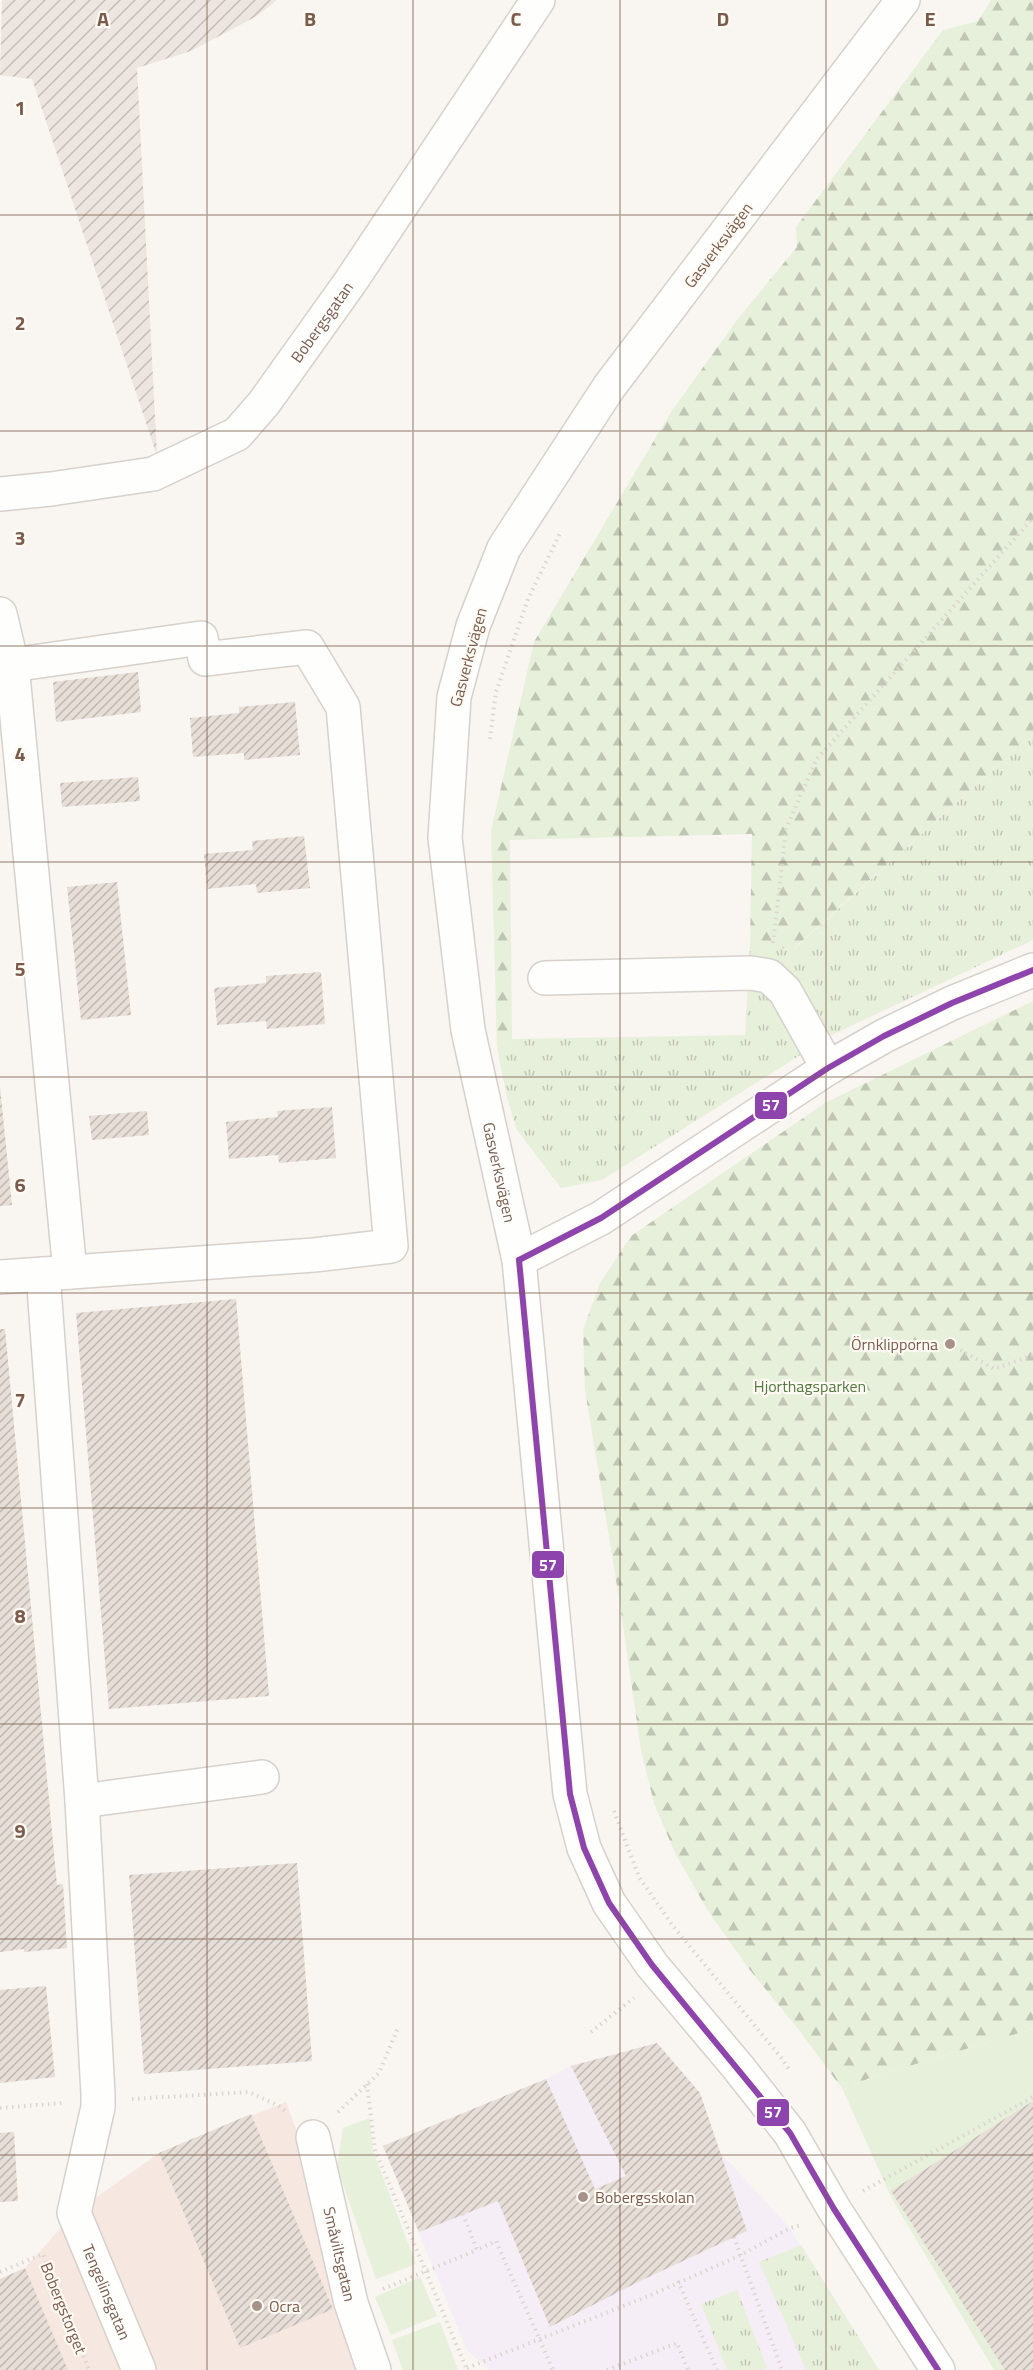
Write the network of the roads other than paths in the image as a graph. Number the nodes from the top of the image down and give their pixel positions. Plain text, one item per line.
1 (538, 0) edge
2 (903, 0) edge
3 (0, 494) edge
4 (0, 614) edge
5 (12, 665) junction
6 (1033, 970) edge
7 (545, 978) dead end
8 (828, 1068) junction
9 (519, 1260) junction
10 (57, 1273) junction
11 (0, 1277) edge
12 (262, 1777) dead end
13 (82, 1801) junction
14 (313, 2137) road end
15 (139, 2370) edge
16 (374, 2370) edge
17 (938, 2370) edge

1 - 3 street, Bobergsgatan
2 - 9 street, Gasverksvägen
4 - 5 street
5 - 10 street
5 - 10 street
6 - 8 street
7 - 8 street
8 - 9 street
9 - 17 street, Gasverksvägen
10 - 11 street
10 - 13 street
12 - 13 street
13 - 15 street, Tengelinsgatan
14 - 16 street, Småviltsgatan

